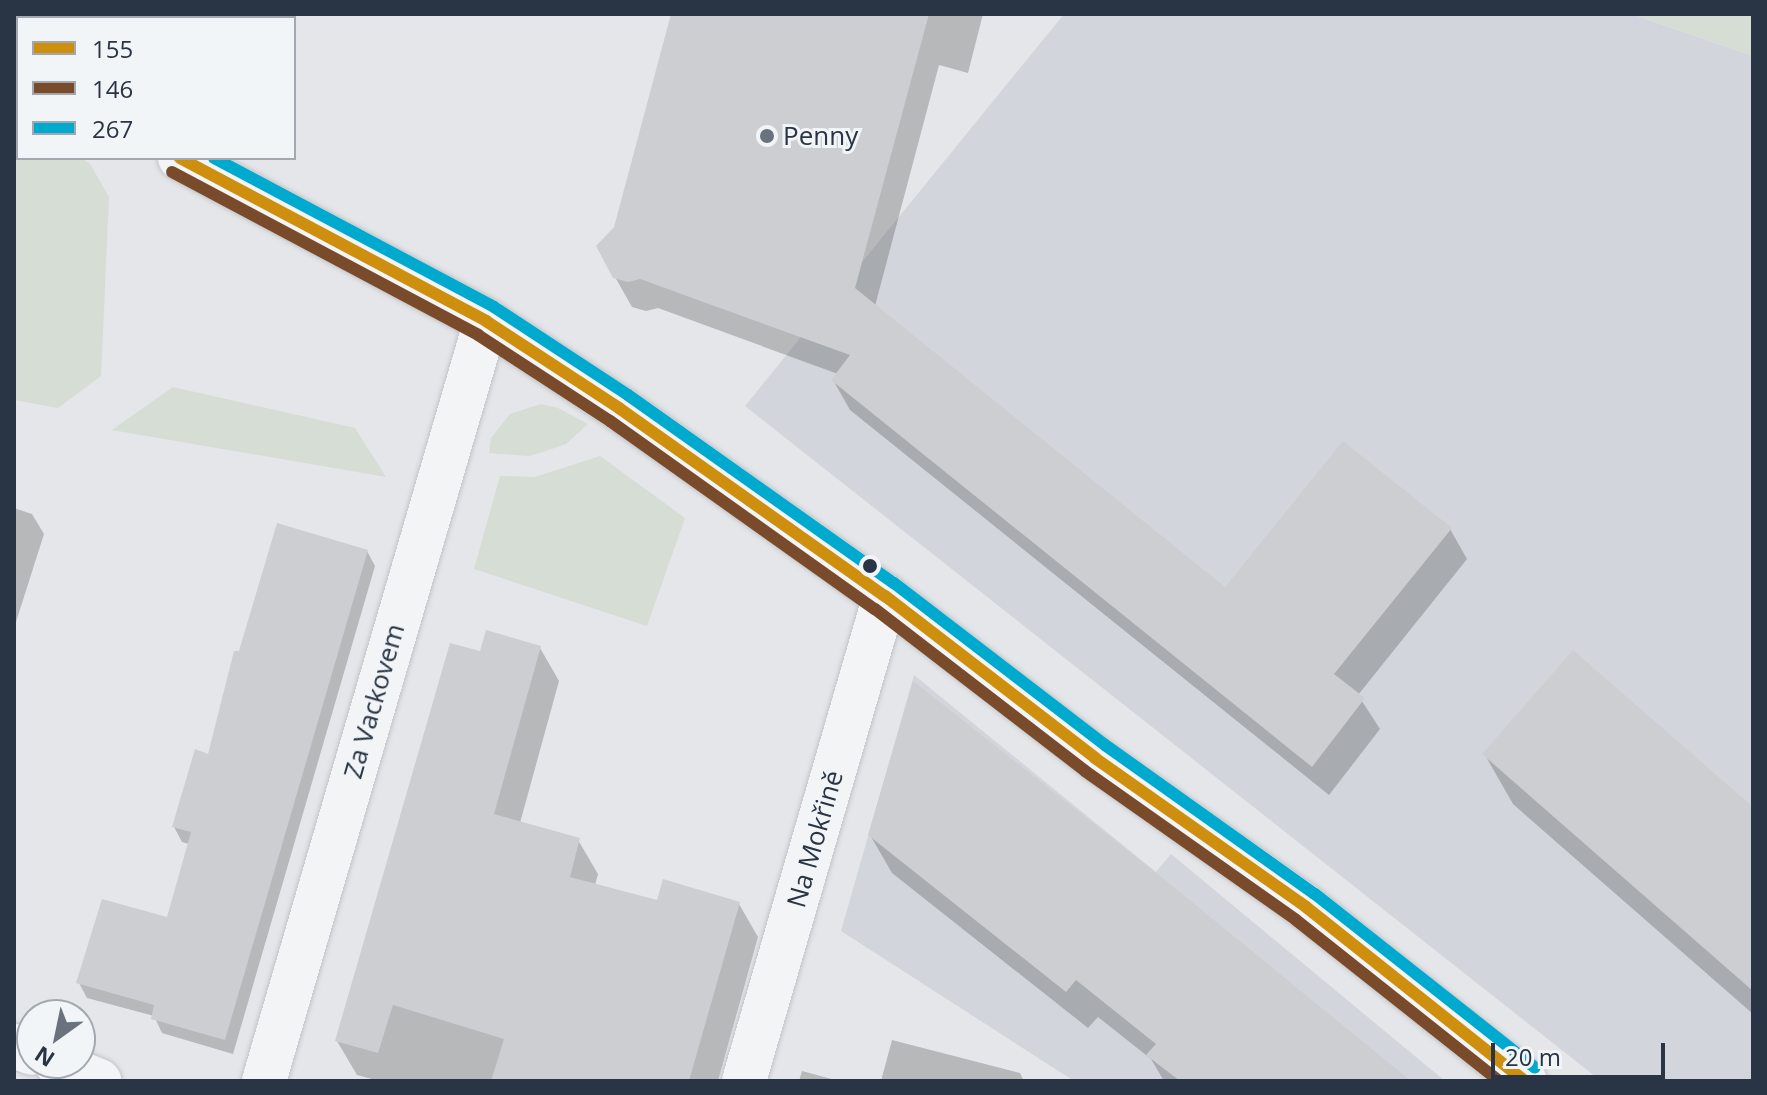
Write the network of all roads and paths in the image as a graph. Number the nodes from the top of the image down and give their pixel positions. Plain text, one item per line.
1 (184, 160) edge
2 (486, 321) junction
3 (885, 596) junction
4 (264, 1081) edge
5 (744, 1081) edge
6 (1525, 1081) edge

1 - 2 street
2 - 3 street
2 - 4 street, Za Vackovem
3 - 5 street, Na Mokřině
3 - 6 street

